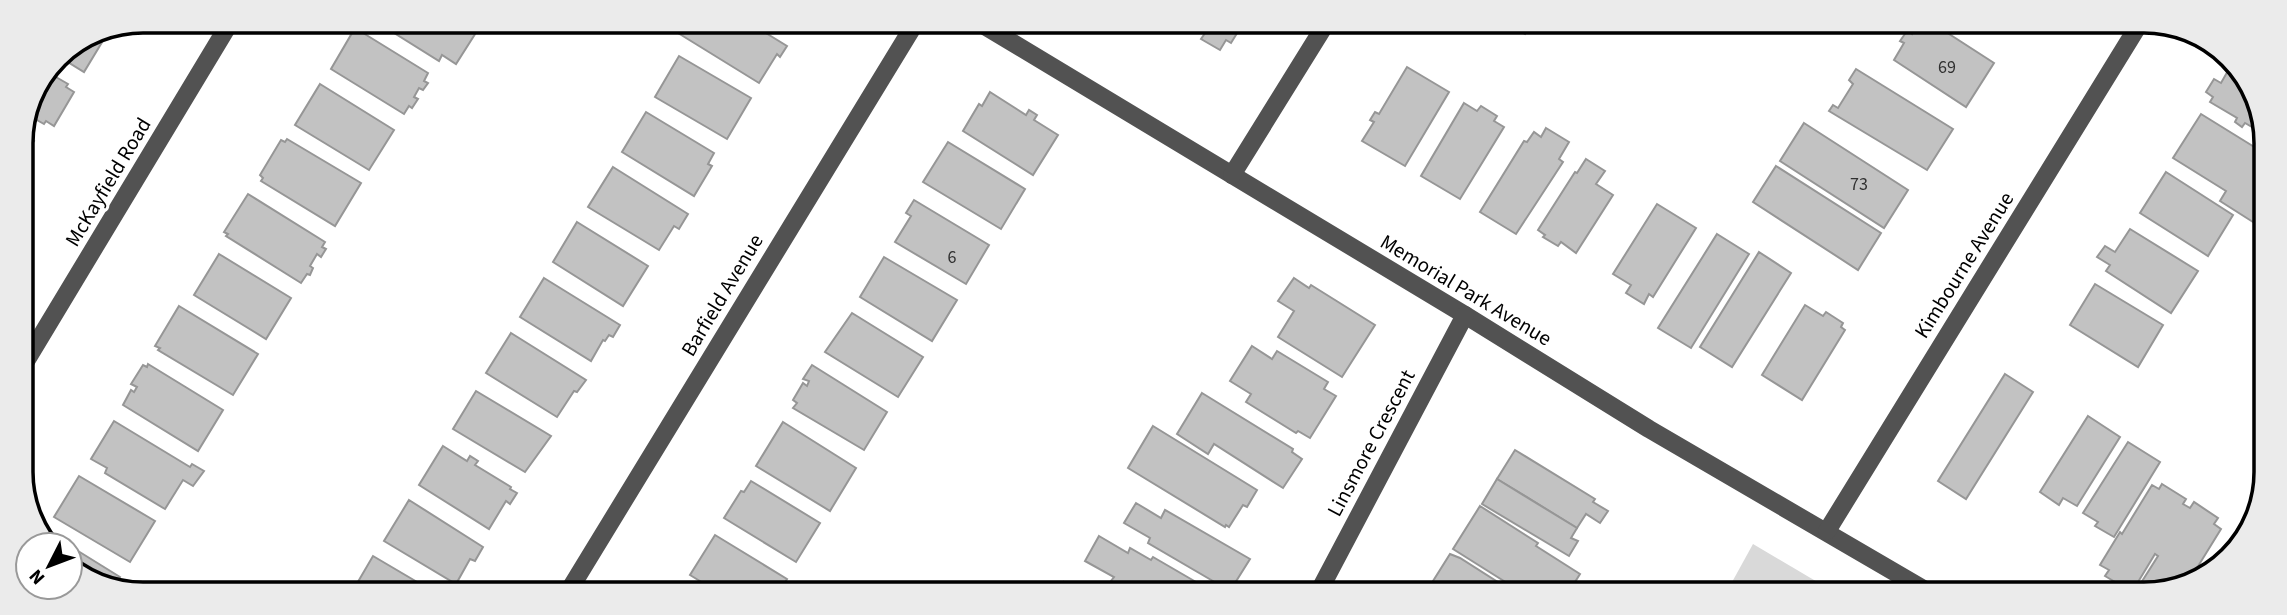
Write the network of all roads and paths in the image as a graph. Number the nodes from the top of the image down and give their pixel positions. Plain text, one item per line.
1 (224, 33) edge
2 (909, 33) edge
3 (996, 33) edge
4 (1319, 33) edge
5 (2134, 33) edge
6 (1232, 176) junction
7 (1465, 315) junction
8 (33, 349) edge
9 (1827, 531) junction
10 (574, 582) edge
11 (1324, 582) edge
12 (1912, 582) edge

1 - 8 street, McKayfield Road
2 - 10 street, Barfield Avenue
3 - 6 street, Memorial Park Avenue
4 - 6 street
5 - 9 street, Kimbourne Avenue
6 - 7 street, Memorial Park Avenue
7 - 9 street, Memorial Park Avenue
7 - 11 street, Linsmore Crescent
9 - 12 street, Memorial Park Avenue

